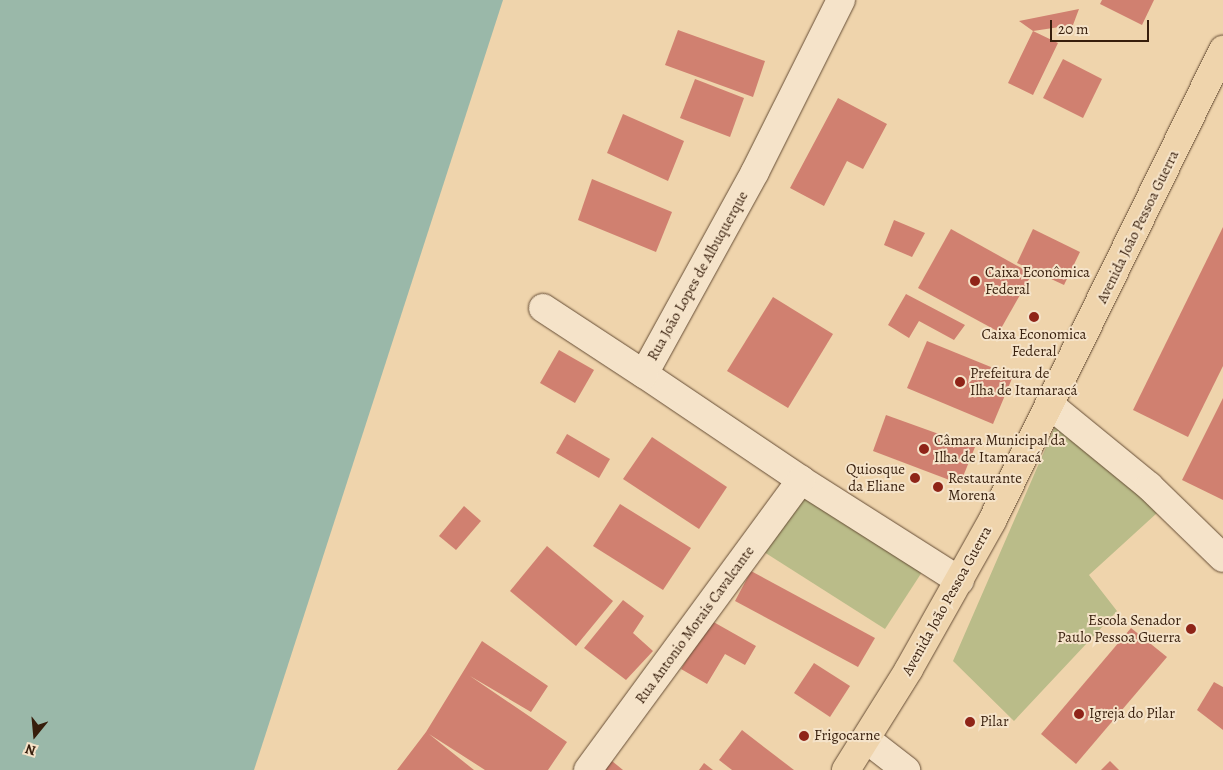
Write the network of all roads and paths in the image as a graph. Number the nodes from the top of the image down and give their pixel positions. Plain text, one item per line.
1 (841, 0) edge
2 (1223, 50) edge
3 (543, 308) dead end
4 (644, 374) junction
5 (1050, 405) junction
6 (801, 480) junction
7 (1223, 558) edge
8 (960, 581) junction
9 (866, 739) junction
10 (588, 770) edge
11 (846, 770) edge
12 (906, 770) edge

1 - 4 street, Rua João Lopes de Albuquerque
2 - 5 main road, Avenida João Pessoa Guerra
3 - 4 street
4 - 6 street, Rua João Lopes de Albuquerque
5 - 7 street
5 - 8 main road, Avenida João Pessoa Guerra
6 - 8 street, Rua João Lopes de Albuquerque
6 - 10 street, Rua Antonio Morais Cavalcante
8 - 9 main road, Avenida João Pessoa Guerra
9 - 11 main road, Avenida João Pessoa Guerra
9 - 12 street

